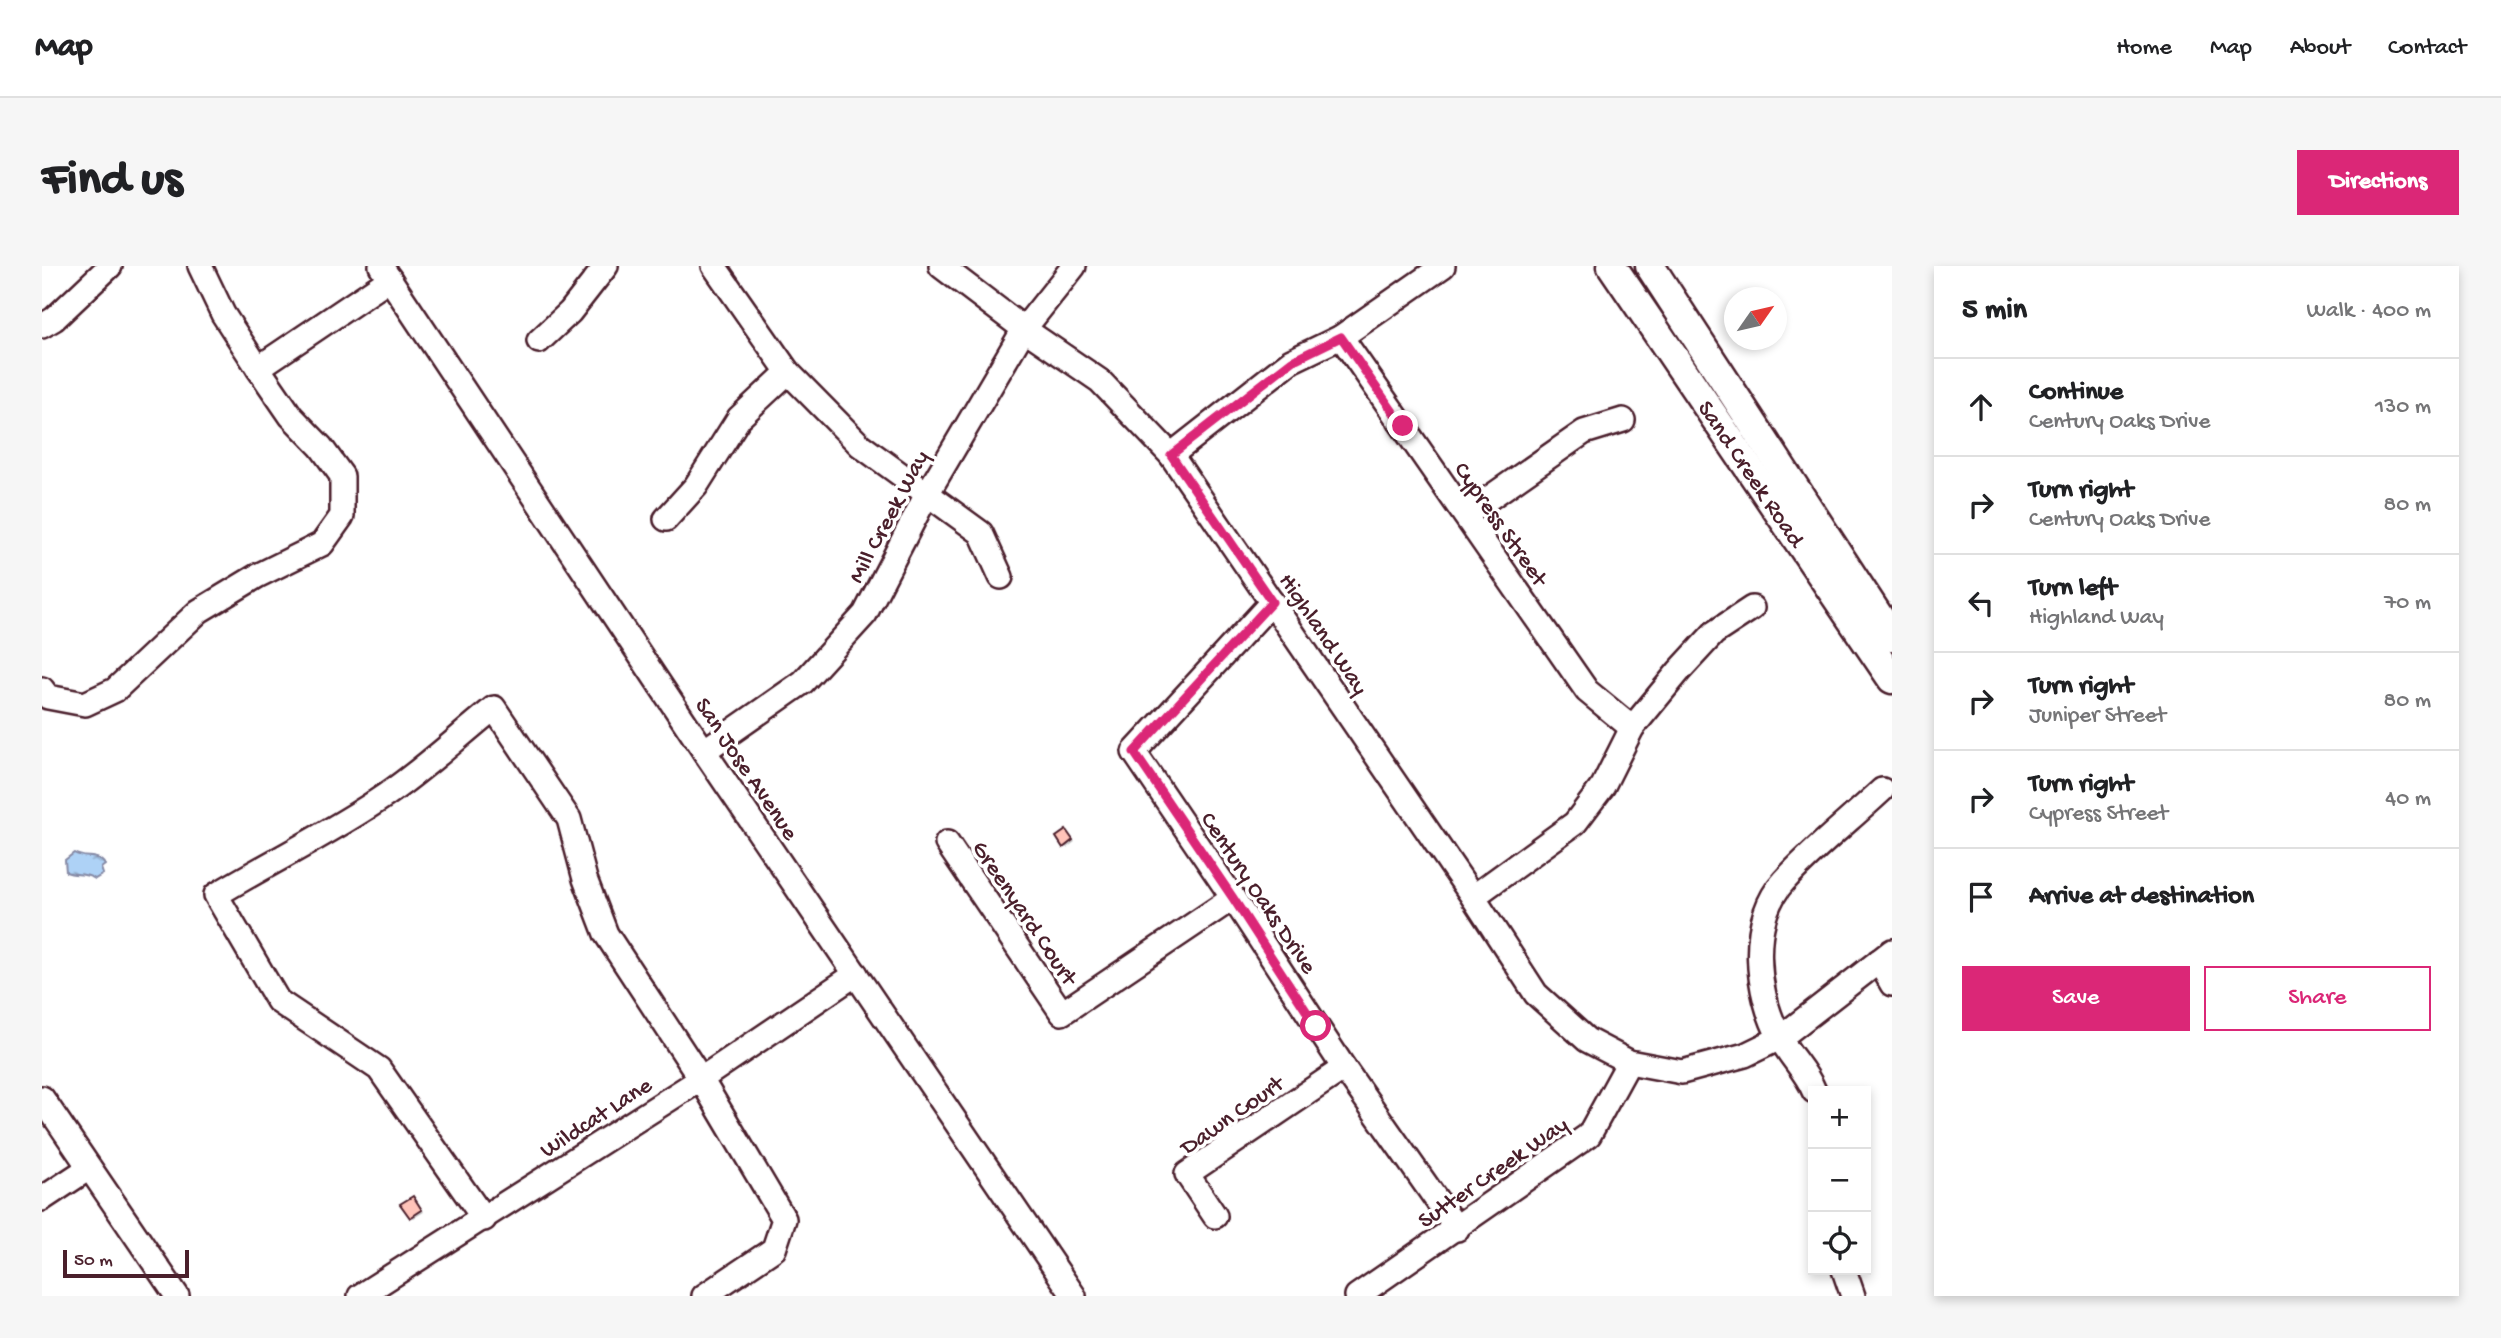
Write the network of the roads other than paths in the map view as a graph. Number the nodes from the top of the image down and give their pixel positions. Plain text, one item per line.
1 (110, 266) edge
2 (200, 266) edge
3 (606, 266) edge
4 (714, 266) edge
5 (941, 266) edge
6 (1074, 266) edge
7 (1443, 266) edge
8 (1612, 266) edge
9 (1650, 266) edge
10 (386, 272) edge
11 (42, 326) edge
12 (1024, 330) junction
13 (1341, 337) junction
14 (539, 341) dead end
15 (258, 368) junction
16 (788, 372) junction
17 (1623, 419) dead end
18 (1171, 455) junction
19 (927, 494) junction
20 (1465, 515) junction
21 (666, 519) dead end
22 (1001, 576) dead end
23 (1272, 602) junction
24 (1752, 608) dead end
25 (1892, 637) edge
26 (1892, 679) edge
27 (42, 689) edge
28 (1632, 727) junction
29 (704, 751) junction
30 (1882, 790) dead end
31 (947, 843) dead end
32 (1473, 897) junction
33 (1233, 898) junction
34 (1886, 956) edge
35 (856, 974) junction
36 (1892, 985) edge
37 (1780, 1038) junction
38 (1629, 1062) junction
39 (1344, 1069) junction
40 (701, 1079) junction
41 (1812, 1086) edge
42 (42, 1098) edge
43 (89, 1168) junction
44 (42, 1199) edge
45 (1215, 1216) dead end
46 (484, 1219) junction
47 (1457, 1229) junction
48 (1846, 1275) edge
49 (177, 1296) edge
50 (360, 1296) edge
51 (704, 1296) edge
52 (1074, 1296) edge
53 (1357, 1296) edge
54 (1853, 1296) edge

1 - 11 street
2 - 15 street
3 - 14 street
4 - 16 street
5 - 12 street, Highland Way
6 - 12 street, Mill Creek Way
7 - 13 street
8 - 26 main road, Sand Creek Road
9 - 25 main road, Sand Creek Road
10 - 15 street
10 - 29 street, San Jose Avenue
12 - 18 street, Highland Way
12 - 19 street, Mill Creek Way
13 - 18 street
13 - 20 street, Cypress Street
15 - 27 street
16 - 19 street
16 - 21 street
17 - 20 street
18 - 23 street, Highland Way
19 - 22 street
19 - 29 street, Mill Creek Way
20 - 28 street, Cypress Street
23 - 32 street, Highland Way
23 - 33 street, Century Oaks Drive
24 - 28 street
28 - 32 street
29 - 35 street, San Jose Avenue
30 - 37 street
31 - 33 street, Greenyard Court
32 - 38 street, Highland Way
33 - 39 street, Century Oaks Drive
34 - 36 street
34 - 37 street, Highland Way
35 - 40 street, Wildcat Lane
35 - 52 street, San Jose Avenue
37 - 38 street, Highland Way
37 - 41 street
38 - 47 street, Sutter Creek Way
39 - 45 street, Dawn Court
39 - 47 street, Century Oaks Drive
40 - 46 street, Wildcat Lane
40 - 46 street
40 - 51 street
42 - 43 street
43 - 44 street
43 - 49 street
46 - 50 street, Wildcat Lane
47 - 53 street, Sutter Creek Way
48 - 54 street

